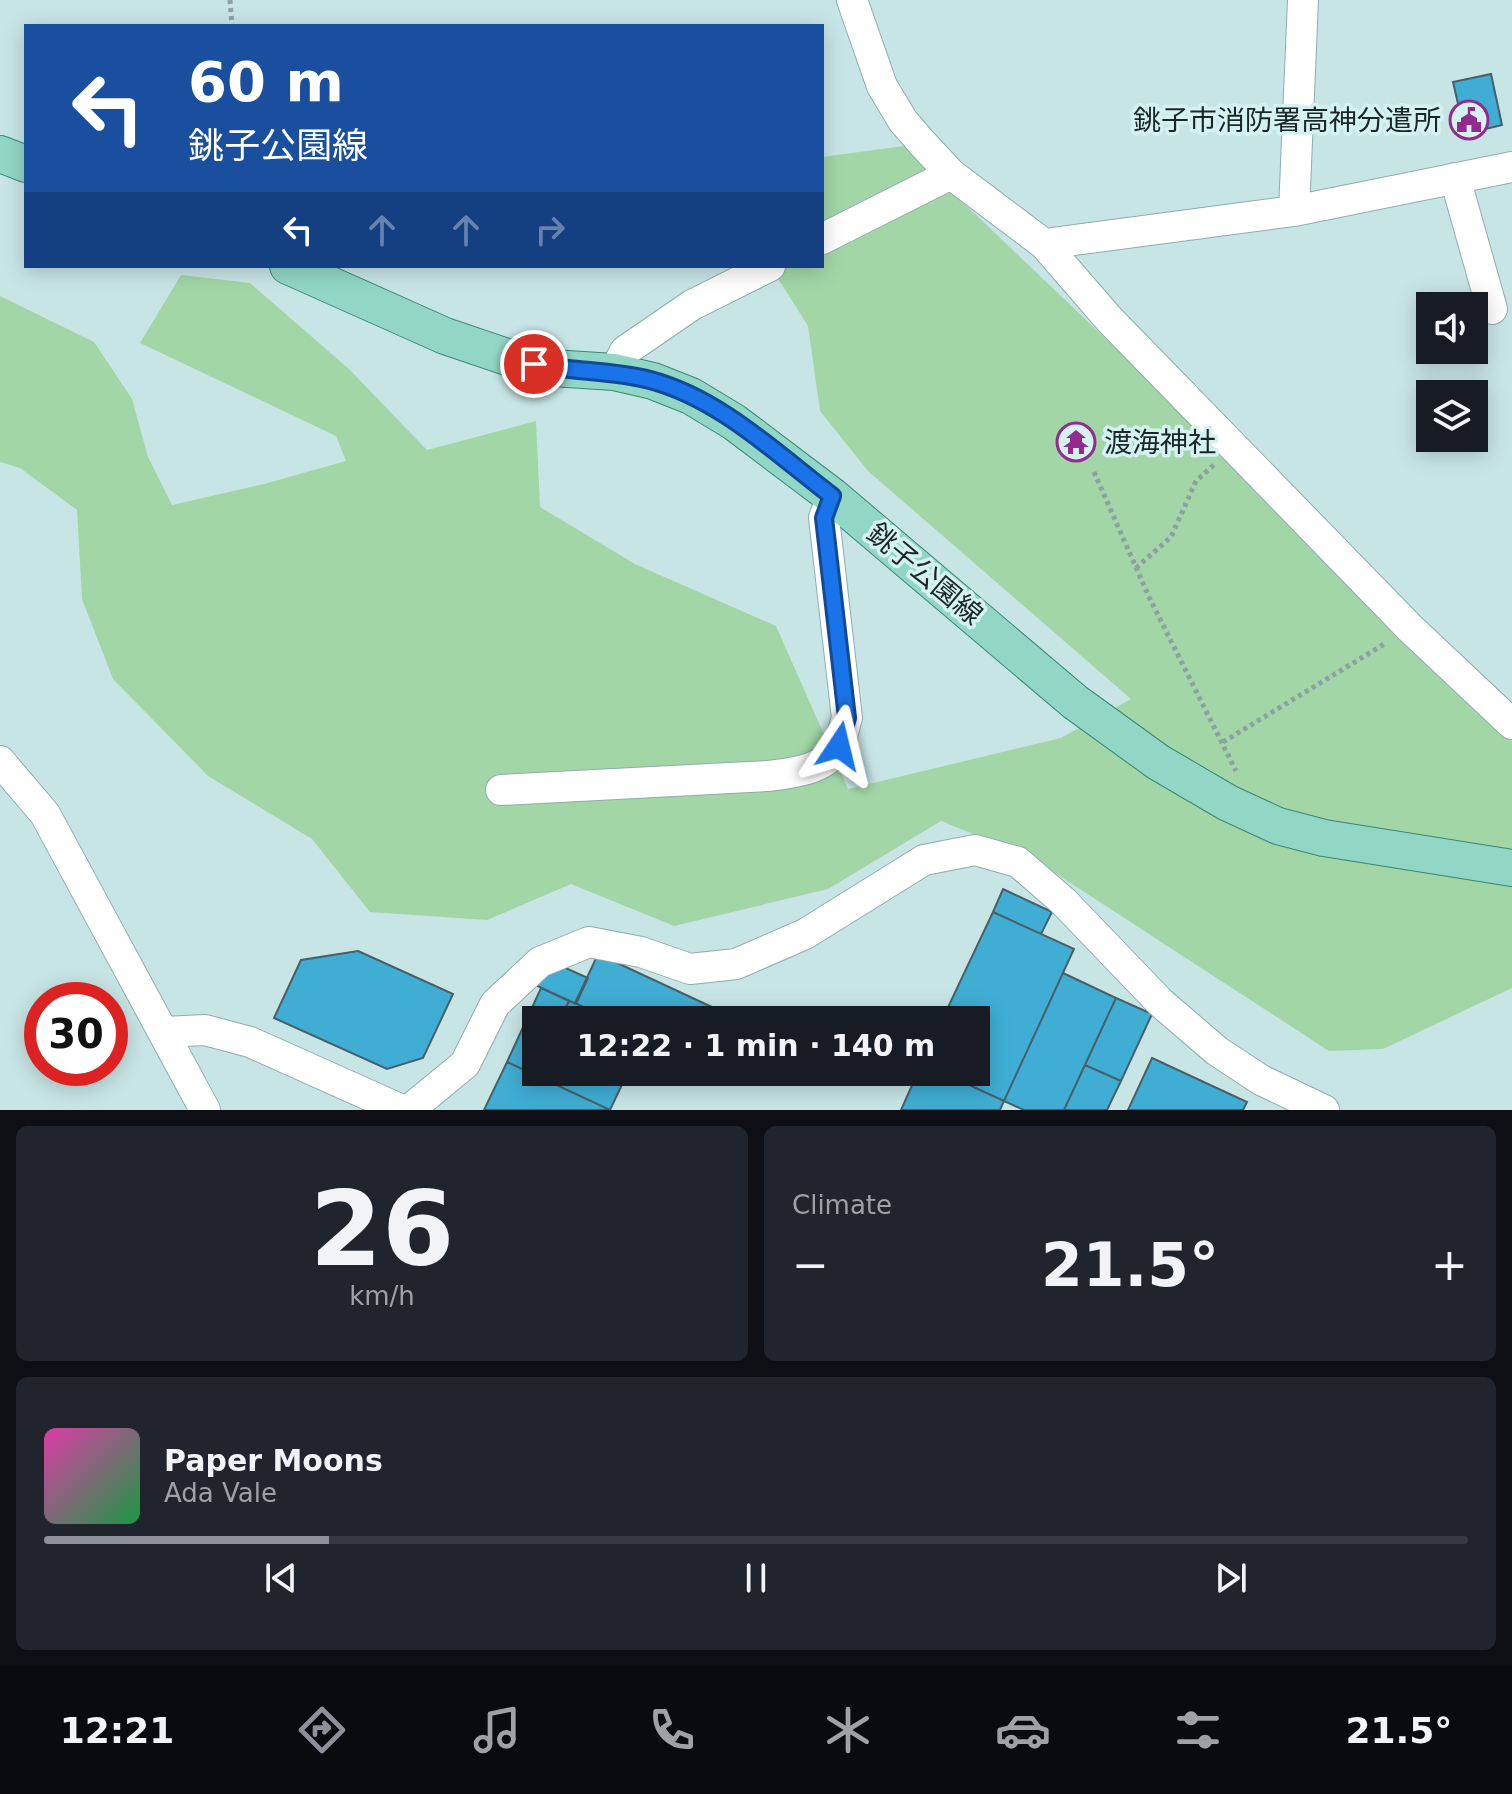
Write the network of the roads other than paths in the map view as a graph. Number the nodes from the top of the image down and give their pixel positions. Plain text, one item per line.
1 (852, 0) edge
2 (1303, 0) edge
3 (0, 154) edge
4 (24, 163) edge
5 (1512, 167) edge
6 (951, 174) junction
7 (1455, 178) junction
8 (1294, 211) junction
9 (824, 238) edge
10 (1044, 244) junction
11 (292, 268) edge
12 (766, 268) edge
13 (1493, 309) edge
14 (614, 372) junction
15 (832, 496) junction
16 (1512, 724) edge
17 (0, 761) edge
18 (501, 790) dead end
19 (1512, 868) edge
20 (165, 1032) junction
21 (205, 1110) edge
22 (402, 1110) edge
23 (409, 1110) edge
24 (1324, 1110) edge

1 - 6 street
2 - 8 street
3 - 4 main road
5 - 7 street
6 - 9 street
6 - 10 street
7 - 8 street
7 - 13 street
8 - 10 street
10 - 16 street
11 - 14 main road, 銚子公園線
12 - 14 street
14 - 15 main road, 銚子公園線
15 - 18 street
15 - 19 main road, 銚子公園線
17 - 20 street
20 - 21 street
20 - 22 street
23 - 24 street

